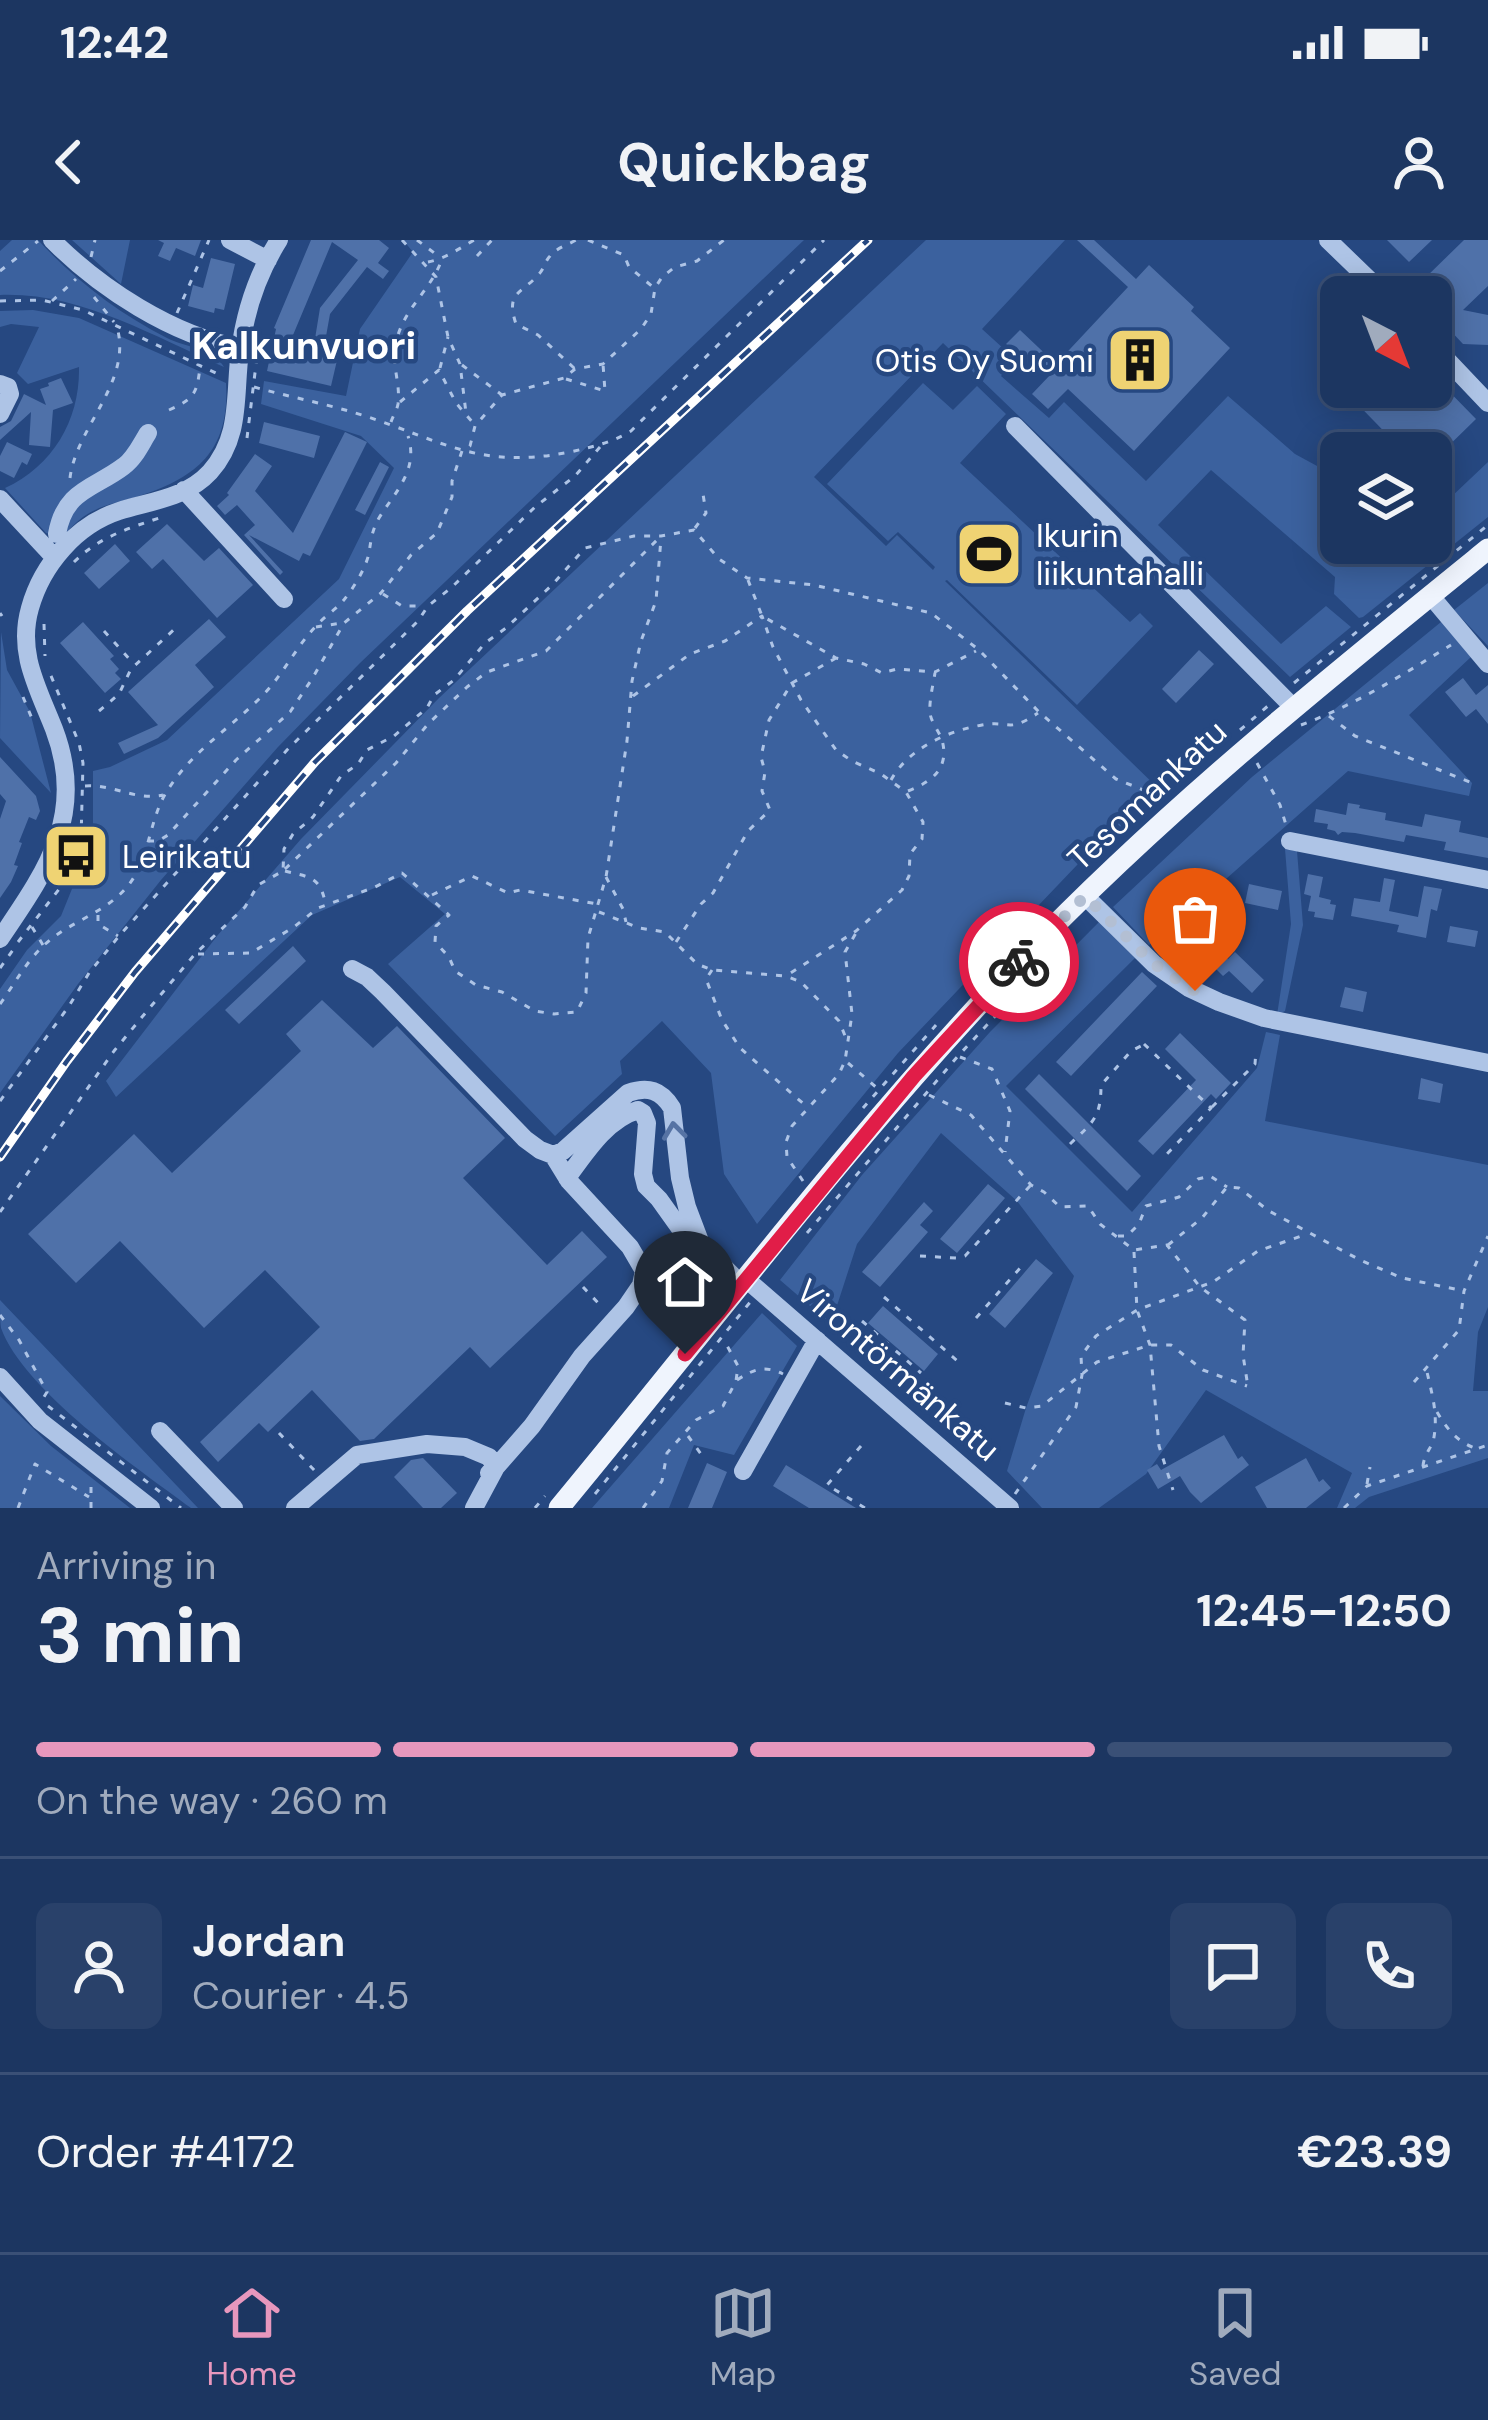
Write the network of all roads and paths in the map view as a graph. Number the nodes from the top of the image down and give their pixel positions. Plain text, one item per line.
1 (39, 240) edge
2 (52, 240) edge
3 (209, 240) edge
4 (230, 240) edge
5 (279, 240) edge
6 (418, 240) edge
7 (474, 240) edge
8 (491, 240) edge
9 (576, 240) edge
10 (588, 240) edge
11 (724, 240) edge
12 (824, 240) edge
13 (1328, 240) edge
14 (404, 241) edge
15 (477, 256) dead end
16 (268, 260) junction
17 (442, 261) junction
18 (426, 264) junction
19 (0, 271) edge
20 (436, 275) junction
21 (1366, 276) edge
22 (655, 288) junction
23 (0, 301) edge
24 (172, 326) junction
25 (117, 327) junction
26 (260, 333) dead end
27 (448, 337) junction
28 (240, 348) junction
29 (460, 364) junction
30 (602, 364) junction
31 (200, 365) junction
32 (1452, 365) edge
33 (575, 369) junction
34 (439, 370) junction
35 (565, 379) junction
36 (111, 383) junction
37 (0, 385) edge
38 (246, 385) junction
39 (118, 387) dead end
40 (502, 395) junction
41 (1488, 403) edge
42 (398, 404) junction
43 (169, 410) dead end
44 (466, 412) junction
45 (0, 414) edge
46 (389, 425) junction
47 (475, 426) junction
48 (1016, 426) dead end
49 (148, 433) dead end
50 (407, 433) junction
51 (246, 441) dead end
52 (601, 446) junction
53 (462, 452) junction
54 (184, 490) junction
55 (703, 494) dead end
56 (0, 499) edge
57 (67, 504) junction
58 (166, 516) dead end
59 (694, 530) junction
60 (57, 534) dead end
61 (661, 536) junction
62 (1488, 549) edge
63 (61, 565) junction
64 (747, 578) junction
65 (381, 593) junction
66 (1430, 595) junction
67 (284, 599) dead end
68 (428, 606) junction
69 (762, 616) junction
70 (44, 622) dead end
71 (344, 623) junction
72 (179, 626) dead end
73 (314, 627) junction
74 (104, 631) dead end
75 (1465, 636) junction
76 (979, 650) junction
77 (836, 658) junction
78 (1488, 664) edge
79 (135, 665) junction
80 (935, 672) junction
81 (454, 680) junction
82 (793, 683) junction
83 (22, 694) dead end
84 (632, 697) junction
85 (452, 700) junction
86 (99, 711) dead end
87 (1039, 712) junction
88 (1303, 714) junction
89 (1328, 715) junction
90 (33, 722) dead end
91 (941, 739) junction
92 (1256, 762) dead end
93 (891, 782) junction
94 (1472, 783) dead end
95 (82, 787) junction
96 (906, 792) junction
97 (1167, 793) dead end
98 (164, 794) junction
99 (148, 841) junction
100 (1290, 841) joint
101 (283, 871) junction
102 (606, 877) junction
103 (1488, 880) edge
104 (1085, 896) junction
105 (430, 897) junction
106 (326, 904) junction
107 (599, 904) junction
108 (96, 912) junction
109 (597, 912) junction
110 (626, 924) junction
111 (31, 925) junction
112 (856, 931) junction
113 (1074, 932) dead end
114 (119, 936) junction
115 (0, 939) edge
116 (676, 942) junction
117 (44, 946) junction
118 (195, 954) junction
119 (0, 968) edge
120 (352, 969) dead end
121 (712, 970) junction
122 (786, 976) junction
123 (0, 988) edge
124 (10, 989) junction
125 (0, 1004) edge
126 (848, 1043) junction
127 (1256, 1050) dead end
128 (958, 1057) junction
129 (845, 1061) junction
130 (1488, 1063) edge
131 (878, 1089) dead end
132 (926, 1094) junction
133 (0, 1101) edge
134 (808, 1107) junction
135 (1211, 1108) junction
136 (1070, 1144) dead end
137 (1005, 1152) junction
138 (553, 1155) junction
139 (1165, 1156) dead end
140 (567, 1178) junction
141 (803, 1181) dead end
142 (1031, 1185) junction
143 (1227, 1187) junction
144 (0, 1212) edge
145 (1307, 1234) junction
146 (1116, 1236) junction
147 (1488, 1236) edge
148 (800, 1240) dead end
149 (701, 1244) junction
150 (1167, 1245) junction
151 (1134, 1250) junction
152 (920, 1256) dead end
153 (1021, 1267) dead end
154 (749, 1284) junction
155 (1200, 1286) junction
156 (1465, 1291) junction
157 (884, 1297) dead end
158 (1137, 1310) junction
159 (0, 1315) edge
160 (976, 1318) dead end
161 (862, 1321) dead end
162 (722, 1337) junction
163 (817, 1340) junction
164 (1150, 1345) junction
165 (961, 1364) dead end
166 (1426, 1370) junction
167 (921, 1372) dead end
168 (1082, 1375) junction
169 (0, 1377) edge
170 (793, 1378) junction
171 (736, 1381) junction
172 (1414, 1382) dead end
173 (1005, 1402) dead end
174 (1436, 1411) junction
175 (160, 1431) dead end
176 (279, 1433) dead end
177 (686, 1434) junction
178 (1488, 1445) edge
179 (861, 1446) dead end
180 (1477, 1449) junction
181 (700, 1454) dead end
182 (93, 1465) junction
183 (496, 1466) junction
184 (1370, 1467) dead end
185 (1423, 1468) junction
186 (743, 1471) dead end
187 (324, 1482) junction
188 (1367, 1486) junction
189 (1173, 1490) dead end
190 (595, 1493) dead end
191 (89, 1497) junction
192 (1354, 1498) junction
193 (1009, 1507) edge
194 (18, 1508) edge
195 (91, 1508) edge
196 (151, 1508) edge
197 (181, 1508) edge
198 (234, 1508) edge
199 (296, 1508) edge
200 (474, 1508) edge
201 (560, 1508) edge
202 (643, 1508) edge
203 (866, 1508) edge
204 (1344, 1508) edge
205 (1356, 1508) edge

1 - 19 path
2 - 24 street
3 - 24 path
4 - 16 street
5 - 16 street
6 - 17 path
7 - 17 path
8 - 15 path
9 - 33 path
10 - 22 path
11 - 22 path
12 - 52 path
13 - 21 street
14 - 18 path
16 - 28 street
17 - 18 path
17 - 20 path
18 - 20 path
20 - 27 path
20 - 42 path
22 - 30 path
23 - 25 path
24 - 28 street
25 - 31 path
25 - 36 path
26 - 38 path
27 - 29 path
27 - 34 path
28 - 38 street
29 - 40 path
29 - 44 path
30 - 33 path
30 - 35 path
31 - 38 path
31 - 43 path
32 - 41 street
33 - 35 path
34 - 42 path
34 - 44 path
35 - 40 path
36 - 39 path
36 - 57 path
37 - 45 street
38 - 46 path
38 - 51 path
38 - 54 street
40 - 47 path
42 - 46 path
44 - 47 path
46 - 50 path
47 - 53 path
48 - 88 street
49 - 57 street
50 - 53 path
50 - 73 path
52 - 53 path
52 - 68 path
53 - 65 path
54 - 63 street
54 - 67 street
55 - 59 path
56 - 63 street
57 - 60 street
58 - 63 path
59 - 61 path
59 - 64 path
61 - 81 path
61 - 84 path
61 - 85 path
62 - 66 main road, Tesomankatu
63 - 115 street
64 - 69 path
64 - 76 path
65 - 68 path
65 - 71 path
66 - 75 street
66 - 88 main road, Tesomankatu
68 - 114 path
69 - 77 path
69 - 82 path
69 - 84 path
70 - 95 path
71 - 73 path
71 - 99 path
72 - 79 path
73 - 98 path
74 - 79 path
75 - 78 street
75 - 89 path
76 - 80 path
76 - 87 path
77 - 80 path
77 - 82 path
79 - 86 path
80 - 91 path
81 - 85 path
81 - 101 path
82 - 93 path
82 - 116 path
83 - 90 path
84 - 102 path
85 - 101 path
87 - 91 path
87 - 97 path
88 - 89 path
88 - 104 main road, Tesomankatu
89 - 94 path
91 - 93 path
91 - 96 path
92 - 100 path
93 - 96 path
95 - 98 path
95 - 111 path
96 - 112 path
98 - 99 path
99 - 108 path
100 - 103 street
101 - 106 path
101 - 118 path
102 - 107 path
102 - 110 path
104 - 130 street
104 - 154 main road, Tesomankatu
105 - 106 path
105 - 107 path
105 - 109 path
106 - 118 path
107 - 109 path
108 - 114 path
108 - 117 path
109 - 110 path
110 - 116 path
111 - 117 path
111 - 119 path
112 - 122 path
112 - 126 path
113 - 128 path
114 - 133 path
116 - 121 path
117 - 124 path
118 - 144 path
120 - 138 street
121 - 122 path
121 - 134 path
122 - 126 path
123 - 124 path
124 - 125 path
126 - 129 path
127 - 135 path
128 - 132 path
128 - 137 path
129 - 131 path
129 - 134 path
132 - 137 path
132 - 148 path
134 - 141 path
135 - 136 path
135 - 139 path
137 - 142 path
138 - 140 street
149 -> 138 street
140 - 149 street, Virontörmänkatu
140 - 183 street
142 - 146 path
142 - 152 path
143 - 145 path
143 - 146 path
143 - 150 path
145 - 155 path
145 - 156 path
146 - 151 path
147 - 156 path
149 - 154 street, Virontörmänkatu
150 - 151 path
150 - 155 path
151 - 158 path
153 - 160 path
154 - 162 path
154 - 163 street, Virontörmänkatu
154 - 201 main road, Tesomankatu
155 - 158 path
155 - 164 path
156 - 166 path
157 - 165 path
158 - 164 path
158 - 168 path
159 - 197 path
161 - 167 path
162 - 171 path
162 - 190 path
163 - 170 street
163 - 193 street, Virontörmänkatu
164 - 168 path
164 - 189 path
166 - 172 path
166 - 174 path
168 - 173 path
168 - 193 path
169 - 182 street
170 - 171 path
170 - 186 street
171 - 177 path
174 - 180 path
174 - 185 path
175 - 198 street
176 - 187 path
177 - 181 path
177 - 202 path
178 - 180 path
179 - 203 path
180 - 185 path
182 - 191 path
182 - 196 street
183 - 187 street
183 - 200 street
184 - 188 path
185 - 188 path
187 - 199 street
188 - 192 path
191 - 194 path
191 - 195 path
192 - 204 path
192 - 205 path

